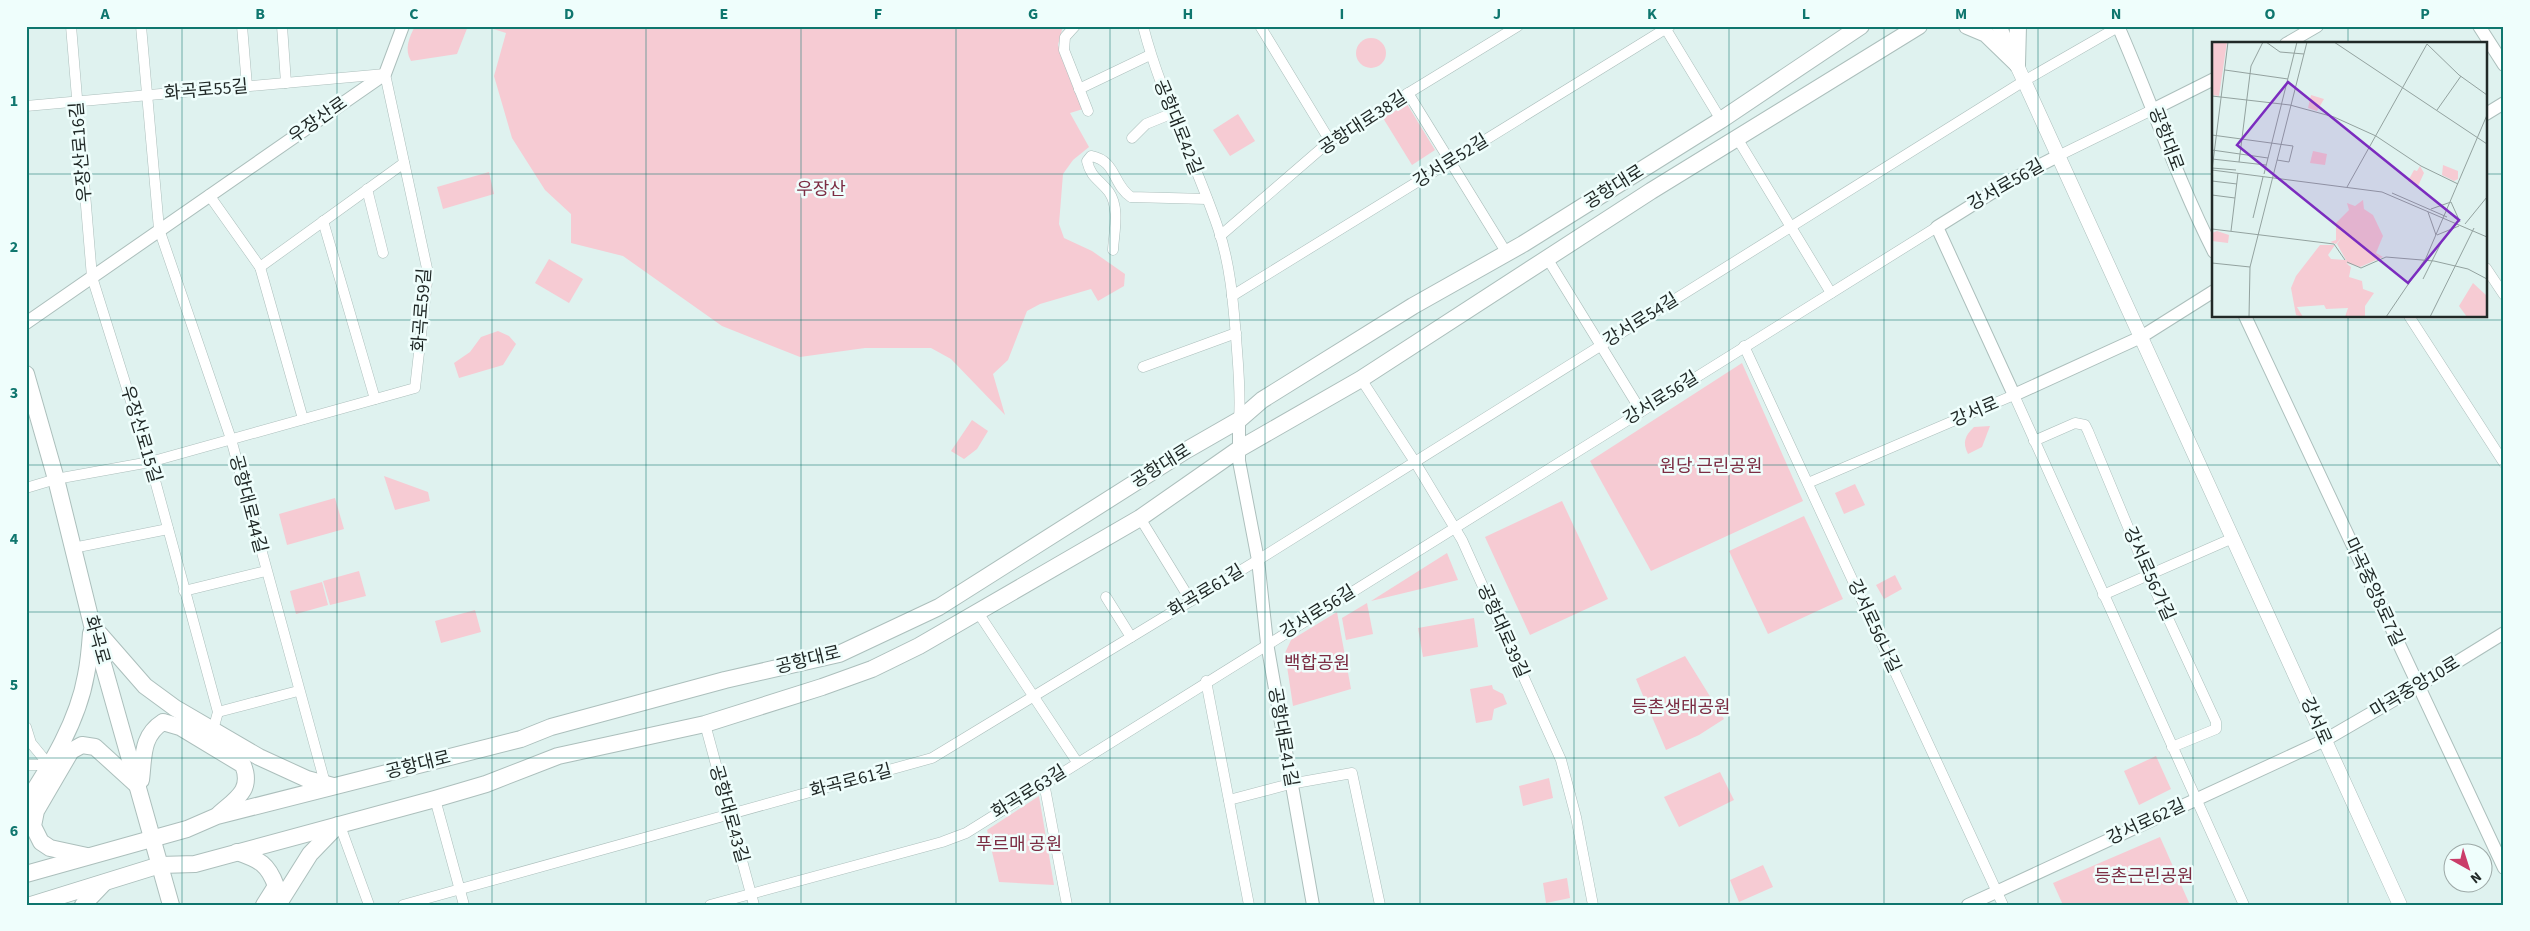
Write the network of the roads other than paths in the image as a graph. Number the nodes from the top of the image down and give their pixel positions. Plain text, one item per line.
1 (71, 26) edge
2 (141, 26) edge
3 (242, 26) edge
4 (282, 26) edge
5 (403, 26) edge
6 (1075, 26) edge
7 (1143, 26) edge
8 (1260, 26) edge
9 (1518, 26) edge
10 (1861, 26) edge
11 (1967, 26) edge
12 (2000, 26) edge
13 (2018, 26) edge
14 (2118, 26) edge
15 (2316, 26) edge
16 (2479, 26) edge
17 (1667, 27) edge
18 (1920, 27) edge
19 (2289, 42) edge
20 (1150, 55) junction
21 (2017, 64) junction
22 (2504, 65) edge
23 (385, 74) junction
24 (2212, 80) edge
25 (2024, 81) junction
26 (286, 83) junction
27 (247, 86) junction
28 (1079, 89) junction
29 (1408, 93) junction
30 (146, 95) junction
31 (76, 101) junction
32 (2504, 103) edge
33 (26, 106) edge
34 (2154, 108) junction
35 (1088, 111) dead end
36 (1173, 113) junction
37 (2488, 113) edge
38 (1721, 120) junction
39 (1132, 138) dead end
40 (1737, 138) junction
41 (1330, 141) junction
42 (2058, 156) junction
43 (1452, 161) junction
44 (404, 162) junction
45 (368, 189) junction
46 (209, 195) junction
47 (1207, 199) junction
48 (323, 222) junction
49 (1791, 226) junction
50 (1937, 226) junction
51 (159, 230) junction
52 (1220, 236) junction
53 (2212, 248) edge
54 (1113, 250) dead end
55 (1506, 252) junction
56 (383, 253) dead end
57 (1547, 258) junction
58 (260, 267) junction
59 (2488, 271) edge
60 (92, 277) junction
61 (2212, 292) edge
62 (1831, 293) junction
63 (2504, 295) edge
64 (1232, 296) junction
65 (2246, 318) edge
66 (2410, 318) edge
67 (26, 323) edge
68 (1236, 334) junction
69 (2142, 337) junction
70 (1601, 345) junction
71 (1744, 346) junction
72 (1143, 367) dead end
73 (26, 374) edge
74 (1361, 379) junction
75 (2014, 395) junction
76 (375, 399) junction
77 (1640, 411) junction
78 (303, 420) junction
79 (1239, 420) junction
80 (231, 439) junction
81 (2034, 441) junction
82 (1239, 450) junction
83 (150, 462) junction
84 (1415, 462) junction
85 (2504, 463) edge
86 (56, 479) junction
87 (1808, 483) junction
88 (26, 488) edge
89 (1140, 518) junction
90 (1454, 527) junction
91 (168, 529) junction
92 (2233, 538) junction
93 (73, 548) junction
94 (1258, 560) junction
95 (266, 571) junction
96 (2148, 575) junction
97 (184, 591) junction
98 (2103, 595) junction
99 (1106, 597) dead end
100 (1191, 600) junction
101 (977, 611) junction
102 (92, 626) junction
103 (2504, 633) edge
104 (1131, 637) junction
105 (1267, 643) junction
106 (1206, 682) junction
107 (2418, 686) junction
108 (298, 690) junction
109 (1034, 696) junction
110 (218, 712) junction
111 (705, 724) junction
112 (26, 727) edge
113 (213, 730) junction
114 (2325, 740) junction
115 (2172, 747) junction
116 (1077, 762) junction
117 (26, 765) edge
118 (49, 765) junction
119 (1044, 783) junction
120 (1290, 784) junction
121 (329, 785) junction
122 (140, 787) junction
123 (435, 799) junction
124 (2195, 799) junction
125 (1228, 800) junction
126 (26, 804) edge
127 (728, 815) junction
128 (217, 816) junction
129 (339, 823) junction
130 (154, 838) junction
131 (237, 852) junction
132 (90, 856) junction
133 (160, 865) junction
134 (2504, 868) edge
135 (26, 874) edge
136 (105, 882) junction
137 (460, 889) junction
138 (1997, 891) junction
139 (752, 894) junction
140 (31, 905) edge
141 (83, 905) edge
142 (171, 905) edge
143 (264, 905) edge
144 (278, 905) edge
145 (369, 905) edge
146 (403, 905) edge
147 (464, 905) edge
148 (710, 905) edge
149 (754, 905) edge
150 (1067, 905) edge
151 (1249, 905) edge
152 (1313, 905) edge
153 (1380, 905) edge
154 (1593, 905) edge
155 (1968, 905) edge
156 (2003, 905) edge
157 (2244, 905) edge
158 (2400, 905) edge

1 - 31 street, 우장산로16길
2 - 30 street, 공항대로44길
3 - 27 street
4 - 26 street
5 - 23 street
6 - 28 street
7 - 20 street, 공항대로42길
8 - 41 street
9 - 29 street, 공항대로38길
10 - 38 main road, 공항대로
11 - 21 main road
12 - 21 main road, 강서로
13 - 21 main road
14 - 25 street
14 - 34 street, 공항대로
15 - 19 street
16 - 22 street
17 - 38 street
17 - 43 street, 강서로52길
18 - 40 main road, 공항대로
20 - 28 street, 공항대로42길
20 - 36 street, 공항대로42길
21 - 25 main road, 강서로
23 - 26 street, 화곡로55길
23 - 44 street, 화곡로59길
23 - 46 street, 우장산로
24 - 34 street
25 - 42 main road, 강서로
25 - 49 street, 강서로54길
26 - 27 street, 화곡로55길
27 - 30 street, 화곡로55길
28 - 35 street
29 - 41 street, 공항대로38길
29 - 43 street
30 - 31 street, 화곡로55길
30 - 51 street, 공항대로44길
31 - 33 street, 화곡로55길
31 - 60 street, 우장산로16길
32 - 37 street
34 - 42 street
34 - 53 street, 공항대로
36 - 39 street
36 - 47 street, 공항대로42길
38 - 55 main road, 공항대로
40 - 49 street
40 - 57 main road, 공항대로
41 - 52 street, 공항대로38길
42 - 50 street, 강서로56길
42 - 69 main road, 강서로
43 - 55 street
43 - 64 street, 강서로52길
44 - 45 street
44 - 76 street, 화곡로59길
45 - 48 street
45 - 56 street
46 - 51 street, 우장산로
46 - 58 street
47 - 52 street, 공항대로42길
47 - 54 street, 공항대로42길
48 - 58 street
48 - 76 street
49 - 62 street
49 - 70 street, 강서로54길
50 - 62 street, 강서로56길
50 - 75 street
51 - 60 street, 우장산로
51 - 80 street, 공항대로44길
52 - 64 street, 공항대로42길
55 - 79 main road, 공항대로
57 - 70 street
57 - 74 main road, 공항대로
58 - 78 street
59 - 63 street
60 - 67 street, 우장산로
60 - 83 street, 우장산로15길
61 - 69 street
62 - 71 street, 강서로56길
64 - 68 street, 공항대로42길
65 - 107 street, 마곡중앙8로7길
66 - 85 street
68 - 72 street
68 - 79 street, 공항대로42길
69 - 75 street, 강서로
69 - 92 main road, 강서로
70 - 77 street
70 - 84 street, 강서로54길
71 - 77 street, 강서로56길
71 - 87 street, 강서로56나길
73 - 86 main road, 화곡로
74 - 82 main road, 공항대로
74 - 84 street, 공항대로39길
75 - 81 street
75 - 87 street, 강서로
76 - 78 street, 화곡로59길
77 - 90 street, 강서로56길
78 - 80 street, 화곡로59길
79 - 82 street, 공항대로41길
79 - 121 main road, 공항대로
80 - 83 street, 화곡로59길
80 - 95 street, 공항대로44길
81 - 96 street, 강서로56가길
81 - 98 street
82 - 89 main road, 공항대로
82 - 94 street, 공항대로41길
83 - 86 street, 화곡로59길
83 - 91 street, 우장산로15길
84 - 90 street, 공항대로39길
84 - 94 street, 강서로54길
86 - 88 street, 화곡로59길
86 - 93 main road, 화곡로
87 - 138 street, 강서로56나길
89 - 100 street, 공항대로
89 - 101 main road, 공항대로
90 - 105 street, 강서로56길
90 - 154 street, 공항대로39길
91 - 93 street
91 - 97 street, 우장산로15길
92 - 96 street
92 - 114 main road, 강서로
93 - 102 main road, 화곡로
94 - 100 street, 화곡로61길
94 - 105 street, 공항대로41길
95 - 97 street
95 - 108 street, 공항대로44길
96 - 98 street
96 - 115 street, 강서로56가길
97 - 110 street, 우장산로15길
98 - 115 street
99 - 104 street
100 - 104 street, 화곡로61길
101 - 109 street
101 - 111 main road, 공항대로
102 - 113 main road
102 - 118 main road
102 - 122 main road, 화곡로
103 - 107 street, 마곡중앙10로
104 - 109 street, 화곡로61길
105 - 106 street, 화곡로63길
105 - 120 street, 공항대로41길
106 - 116 street, 화곡로63길
106 - 125 street
107 - 114 street, 마곡중앙10로
107 - 134 street, 마곡중앙8로7길
108 - 110 street
108 - 121 street, 공항대로44길
109 - 116 street
109 - 127 street, 화곡로61길
110 - 113 street
111 - 123 main road, 공항대로
111 - 127 street, 공항대로43길
112 - 118 street
113 - 121 main road
114 - 124 street, 강서로62길
114 - 158 main road, 강서로
115 - 124 street
116 - 119 street, 화곡로63길
117 - 118 street
118 - 126 main road
119 - 139 street, 화곡로63길
119 - 150 street
120 - 125 street
120 - 152 street, 공항대로41길
120 - 153 street
121 - 128 main road, 공항대로
122 - 128 main road
122 - 130 main road, 화곡로
122 - 132 main road
123 - 129 main road, 공항대로
123 - 137 street
124 - 138 street, 강서로62길
124 - 157 street
125 - 151 street
127 - 137 street, 화곡로61길
127 - 139 street, 공항대로43길
128 - 130 main road, 공항대로
129 - 131 main road, 공항대로
129 - 144 main road
129 - 145 street
130 - 132 main road, 공항대로
130 - 133 main road, 화곡로
131 - 133 main road, 공항대로
131 - 143 main road
132 - 135 main road, 공항대로
133 - 136 main road, 공항대로
133 - 142 main road, 화곡로
136 - 140 main road, 공항대로
136 - 141 main road
137 - 146 street, 화곡로61길
137 - 147 street
138 - 155 street, 강서로62길
138 - 156 street, 강서로56나길
139 - 148 street, 화곡로63길
139 - 149 street, 공항대로43길

